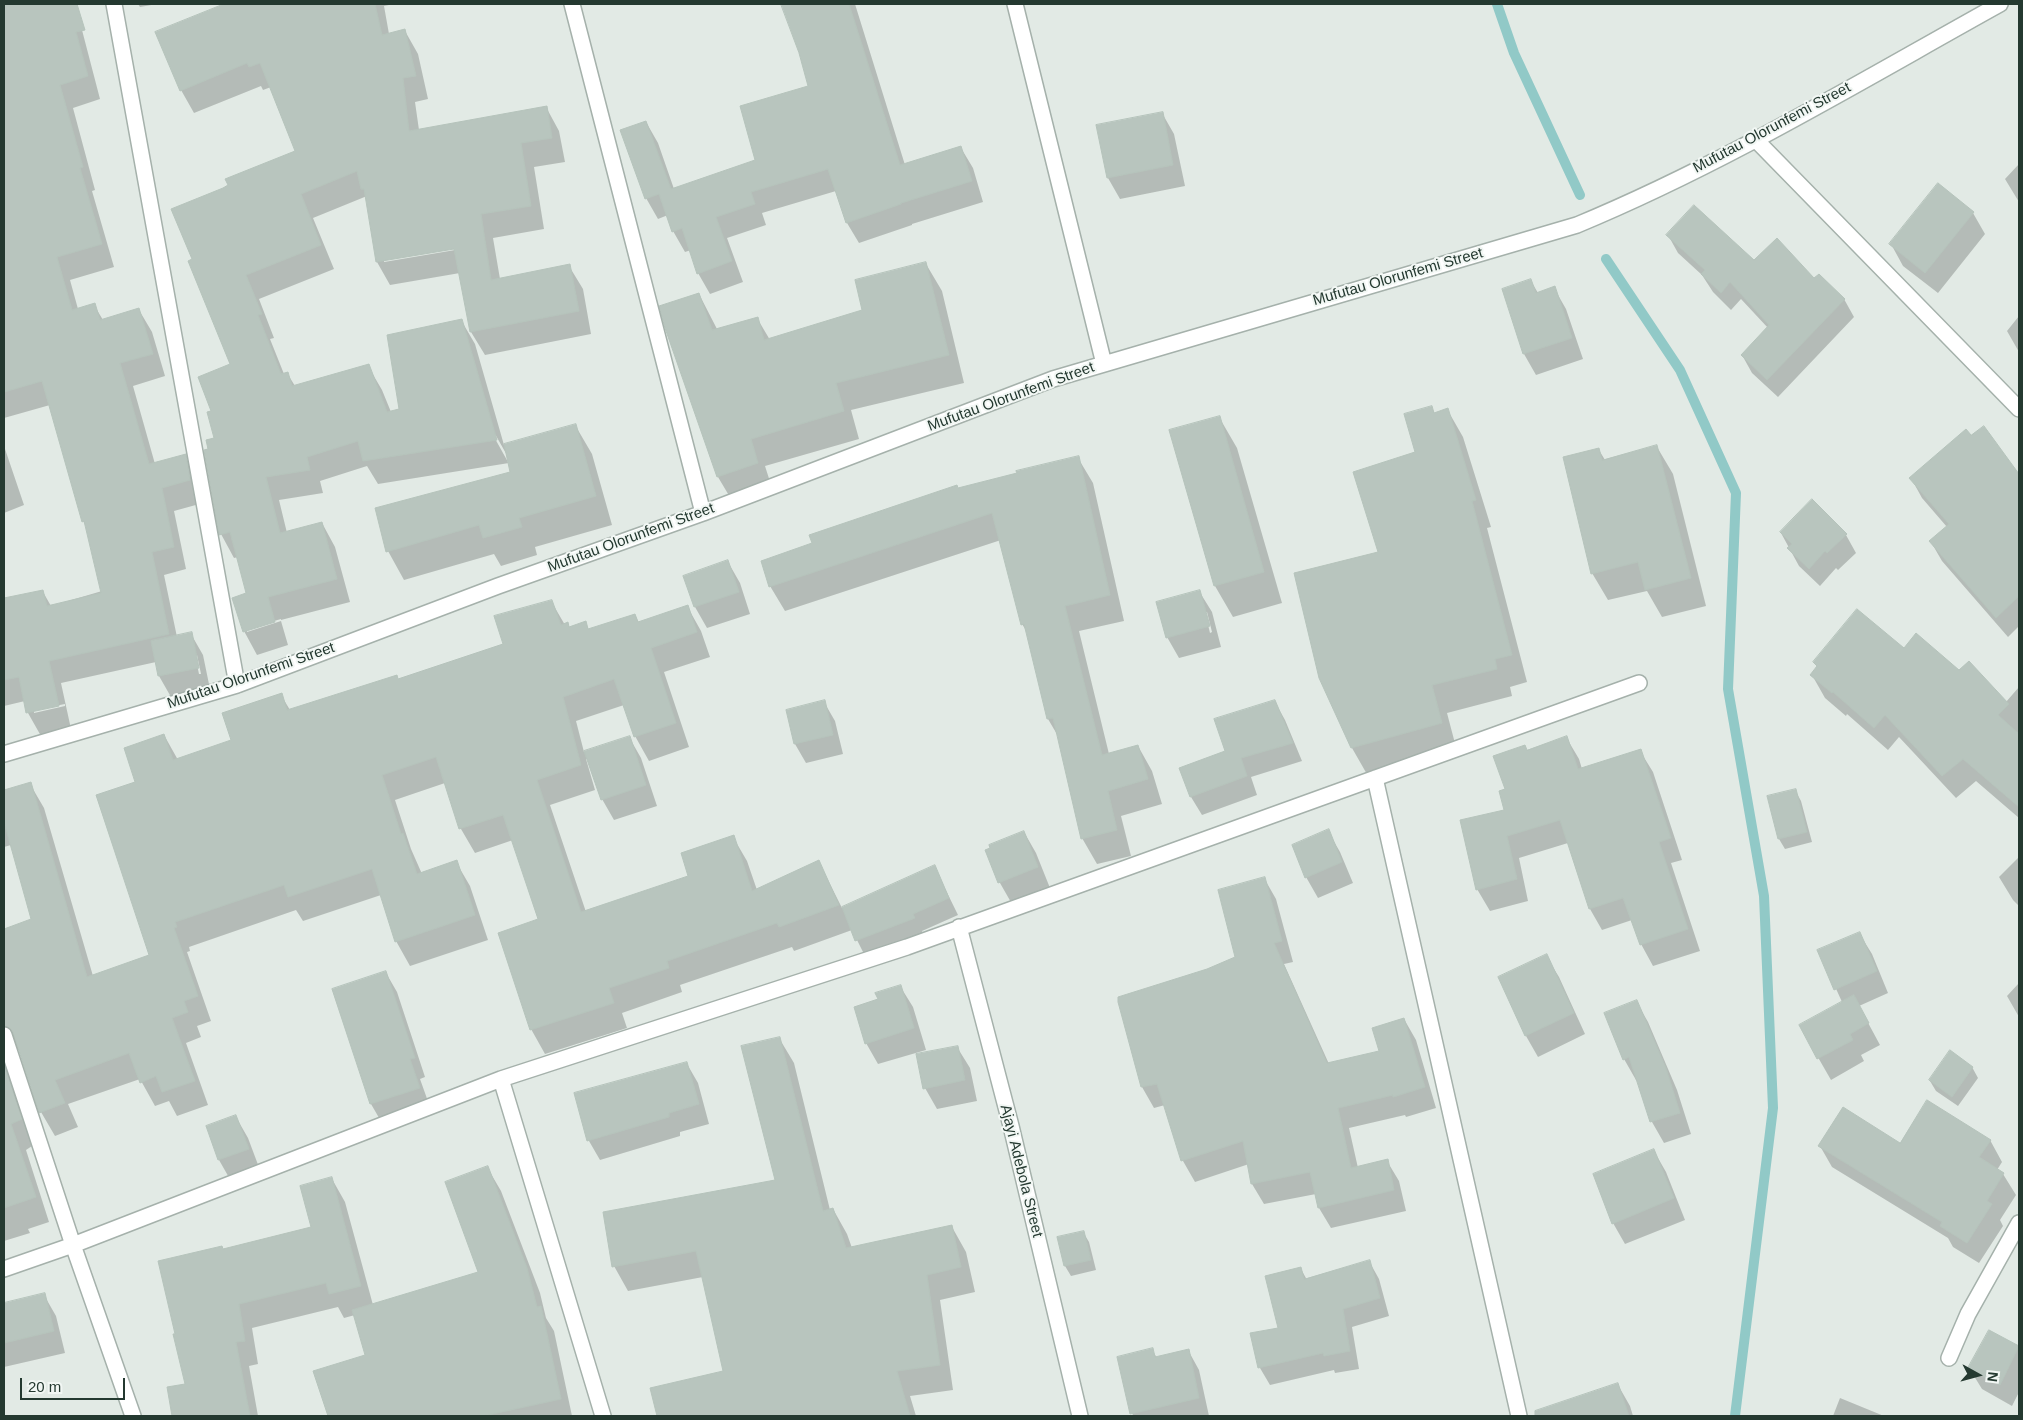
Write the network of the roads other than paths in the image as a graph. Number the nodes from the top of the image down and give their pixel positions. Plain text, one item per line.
1 (114, 4) edge
2 (572, 4) edge
3 (1015, 4) edge
4 (2000, 4) edge
5 (1755, 139) junction
6 (1104, 364) junction
7 (2019, 409) edge
8 (703, 512) junction
9 (1639, 682) dead end
10 (237, 685) junction
11 (4, 754) edge
12 (1375, 778) junction
13 (959, 927) junction
14 (4, 1035) edge
15 (501, 1079) junction
16 (2019, 1223) edge
17 (74, 1246) junction
18 (4, 1269) edge
19 (1949, 1358) dead end
20 (133, 1416) edge
21 (603, 1416) edge
22 (1080, 1416) edge
23 (1519, 1416) edge

1 - 10 street
2 - 8 street
3 - 6 street
4 - 5 street, Mufutau Olorunfemi Street
5 - 6 street, Mufutau Olorunfemi Street
5 - 7 street
6 - 8 street, Mufutau Olorunfemi Street
8 - 10 street, Mufutau Olorunfemi Street
9 - 12 street
10 - 11 street, Mufutau Olorunfemi Street
12 - 13 street
12 - 23 street
13 - 15 street
13 - 22 street, Ajayi Adebola Street
14 - 17 street
15 - 17 street
15 - 21 street
16 - 19 street
17 - 18 street
17 - 20 street

